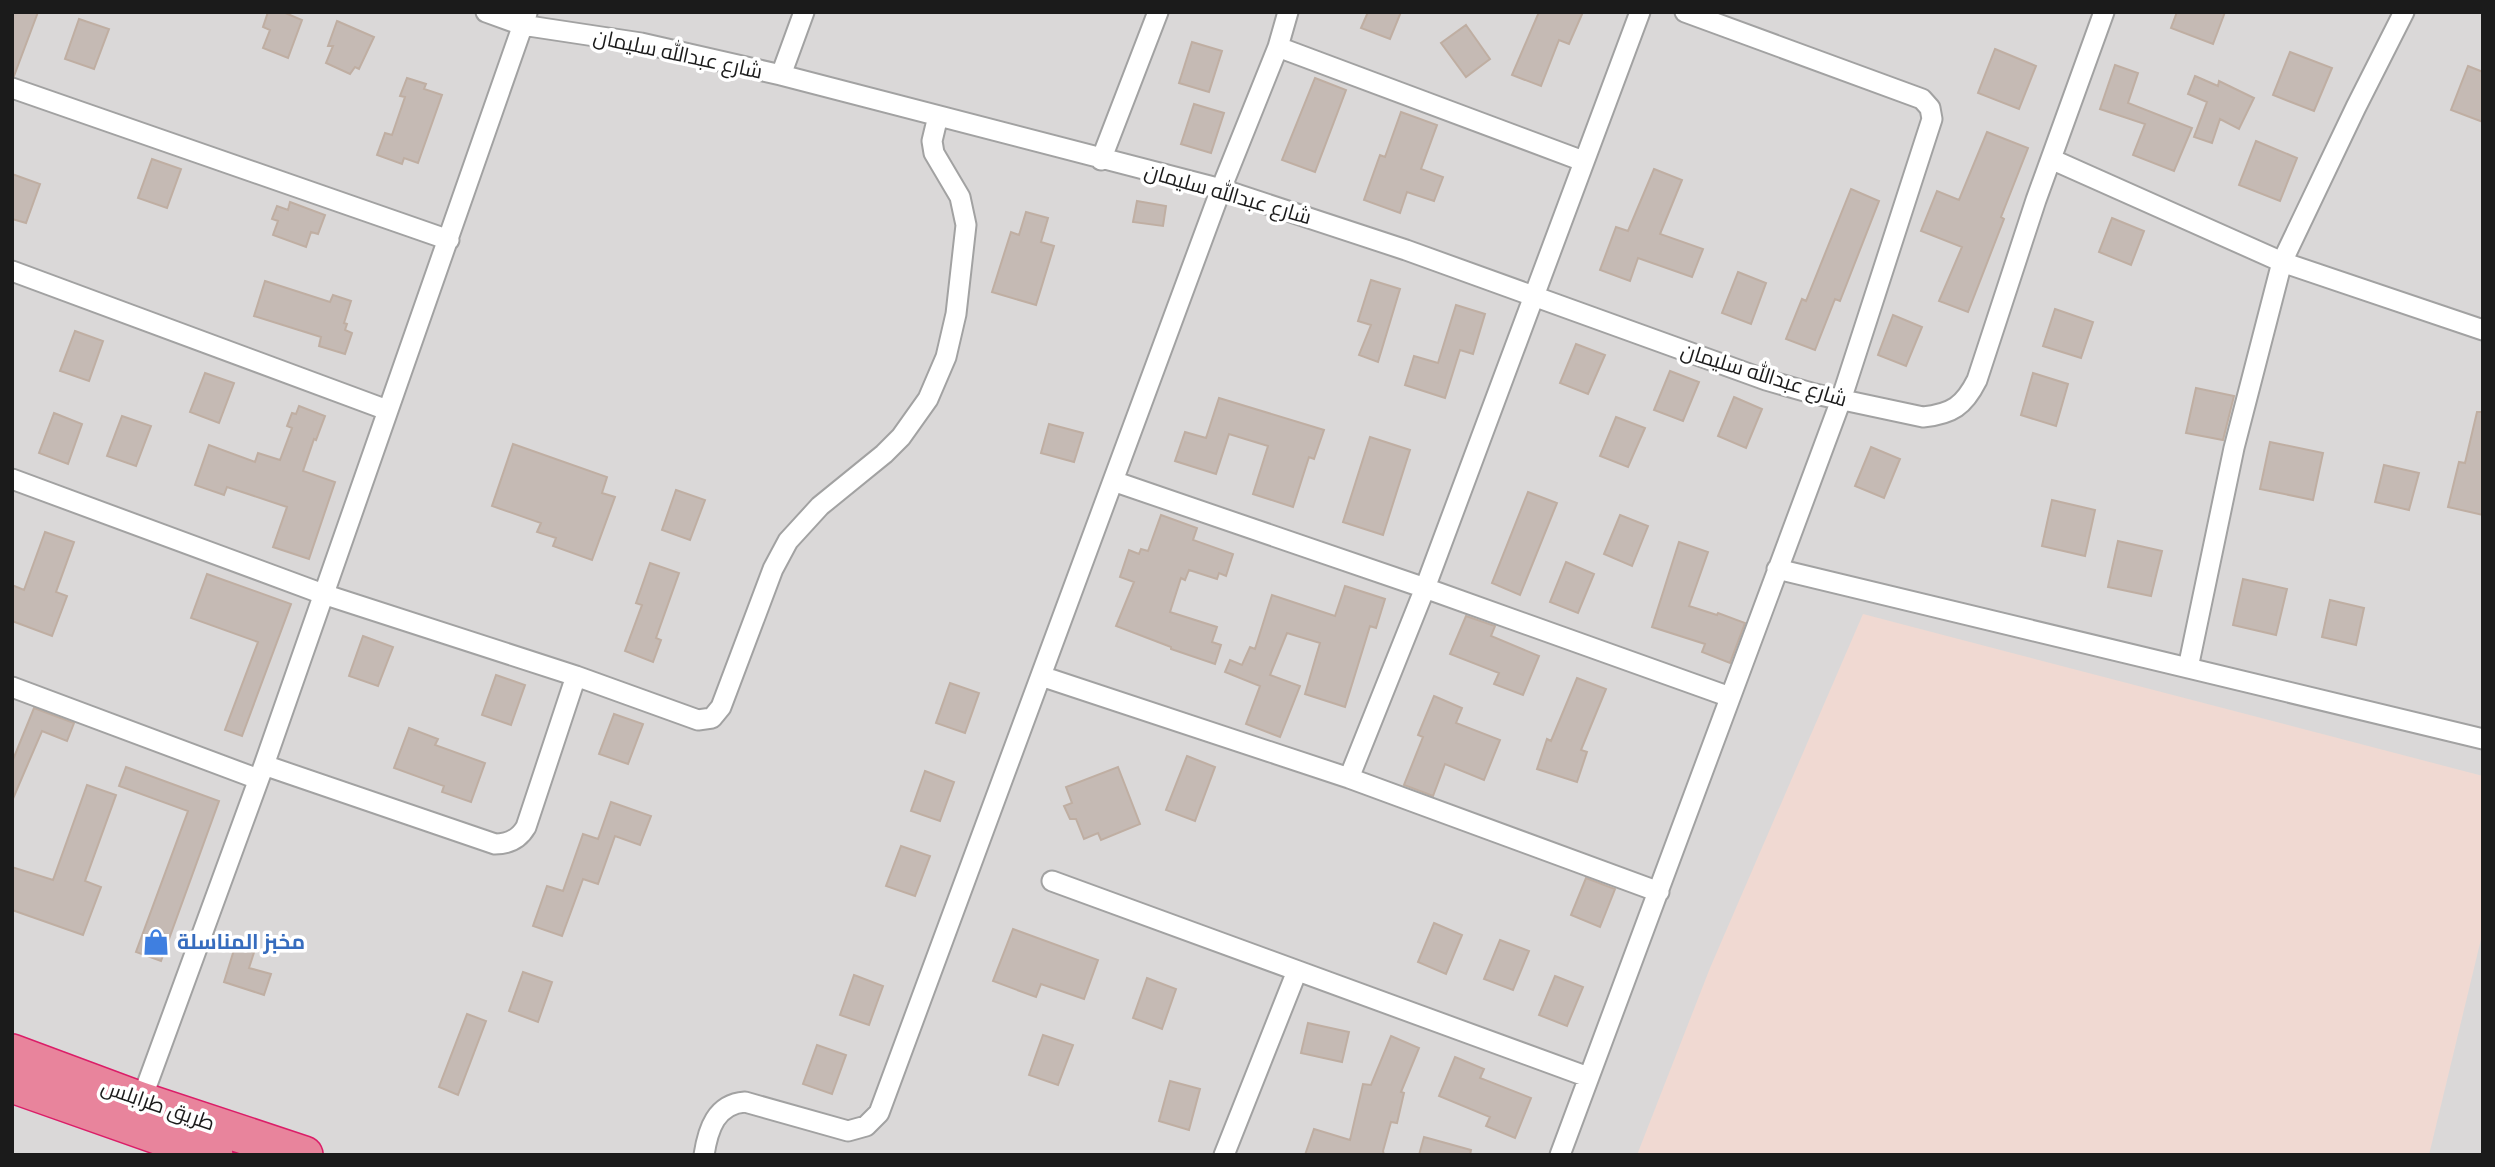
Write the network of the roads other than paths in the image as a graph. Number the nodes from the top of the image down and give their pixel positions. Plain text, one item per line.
1 (486, 12) edge
2 (804, 12) edge
3 (1158, 12) edge
4 (1288, 12) edge
5 (1640, 12) edge
6 (1685, 12) edge
7 (2104, 12) edge
8 (2404, 12) edge
9 (525, 18) edge
10 (1278, 47) junction
11 (781, 75) junction
12 (12, 88) edge
13 (938, 116) junction
14 (2051, 159) junction
15 (1101, 160) junction
16 (1583, 161) junction
17 (1221, 189) junction
18 (449, 240) junction
19 (2282, 262) junction
20 (12, 271) edge
21 (1532, 297) junction
22 (2483, 330) edge
23 (1841, 400) junction
24 (387, 410) junction
25 (12, 479) edge
26 (1113, 481) junction
27 (1777, 569) junction
28 (1425, 588) junction
29 (323, 594) junction
30 (2188, 668) junction
31 (576, 676) junction
32 (1041, 676) junction
33 (12, 687) edge
34 (1730, 697) junction
35 (2483, 739) edge
36 (261, 772) junction
37 (1349, 778) junction
38 (1052, 881) dead end
39 (1659, 892) junction
40 (1297, 971) junction
41 (12, 1053) edge
42 (1588, 1077) junction
43 (12, 1084) edge
44 (141, 1101) junction
45 (214, 1155) edge
46 (304, 1155) edge
47 (704, 1155) edge
48 (1224, 1155) edge
49 (1560, 1155) edge

1 - 9 street, شارع عبدالله سليمان
2 - 11 street
3 - 15 street
4 - 10 street
5 - 16 street
6 - 23 street
7 - 14 street
8 - 19 street
9 - 11 street, شارع عبدالله سليمان
9 - 18 street
10 - 16 street
10 - 17 street
11 - 13 street, شارع عبدالله سليمان
12 - 18 street
13 - 15 street, شارع عبدالله سليمان
13 - 31 street
14 - 19 street
14 - 23 street, شارع عبدالله سليمان
15 - 17 street, شارع عبدالله سليمان
16 - 21 street
17 - 21 street, شارع عبدالله سليمان
17 - 26 street
18 - 24 street
19 - 22 street
19 - 30 street
20 - 24 street
21 - 23 street, شارع عبدالله سليمان
21 - 28 street
23 - 27 street
24 - 29 street
25 - 29 street
26 - 28 street
26 - 32 street
27 - 30 street
27 - 34 street
28 - 34 street
28 - 37 street
29 - 31 street
29 - 36 street
30 - 35 street
31 - 36 street
32 - 37 street
32 - 47 street
33 - 36 street
34 - 39 street
36 - 44 street
37 - 39 street
38 - 40 street
39 - 42 street
40 - 42 street
40 - 48 street
41 - 44 highway, طريق طرابلس
42 - 49 street
43 - 45 highway
44 - 46 highway, طريق طرابلس

